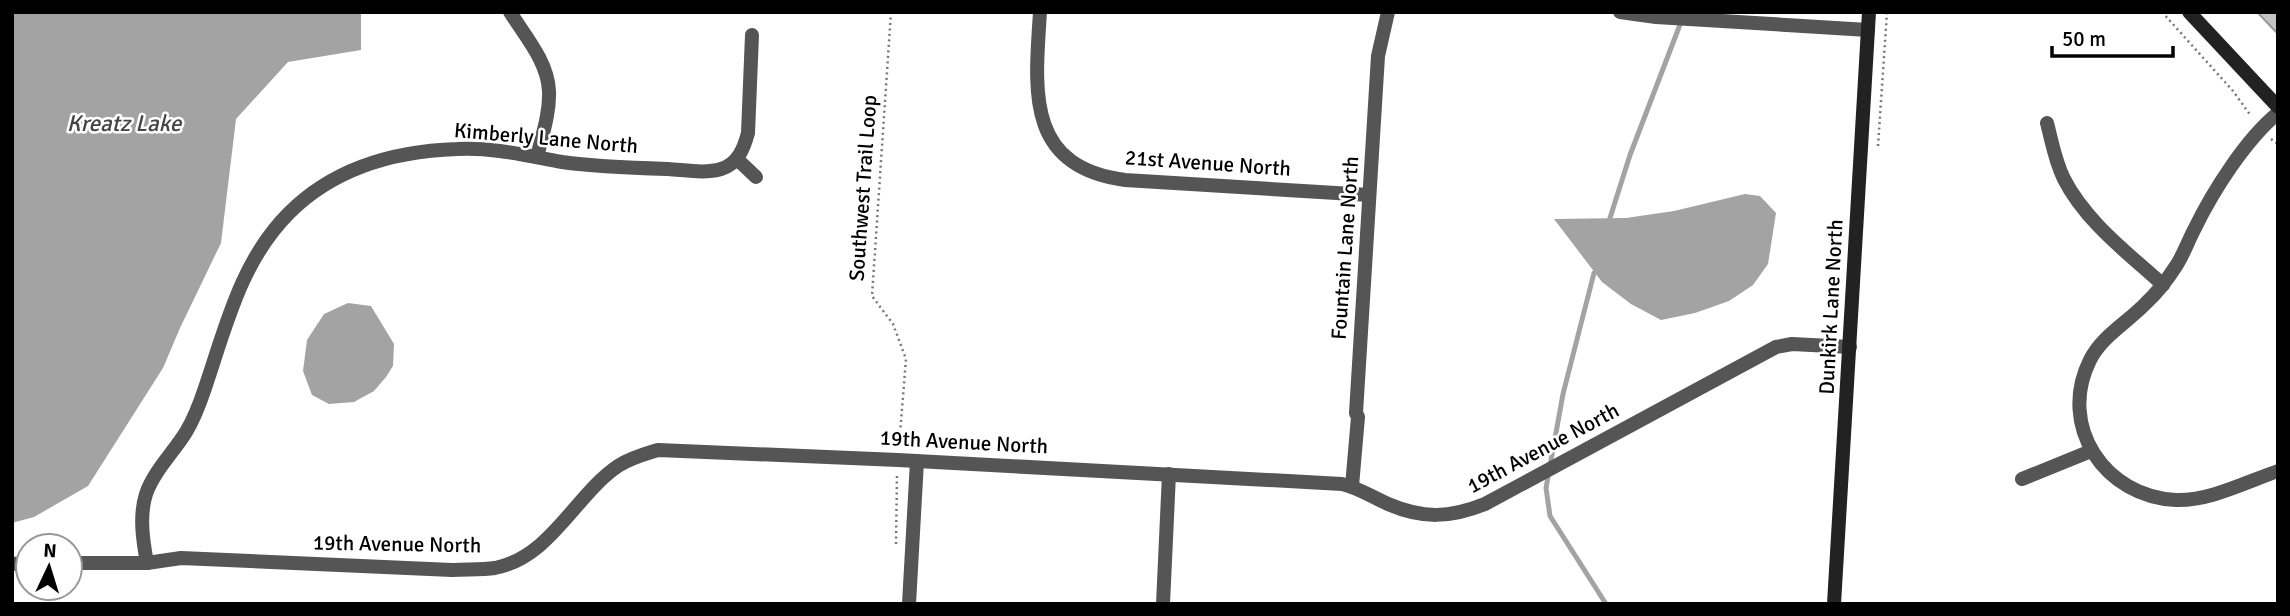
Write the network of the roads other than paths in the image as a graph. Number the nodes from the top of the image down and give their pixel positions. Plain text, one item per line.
1 (510, 12) edge
2 (1040, 12) edge
3 (1388, 12) edge
4 (1620, 12) edge
5 (1869, 12) edge
6 (2189, 12) edge
7 (1868, 30) junction
8 (752, 35) dead end
9 (2278, 107) edge
10 (2278, 113) edge
11 (2047, 123) dead end
12 (537, 157) junction
13 (737, 159) junction
14 (756, 177) dead end
15 (1370, 195) junction
16 (2163, 285) junction
17 (1850, 347) junction
18 (2091, 451) junction
19 (918, 461) junction
20 (2278, 471) edge
21 (1169, 474) junction
22 (2022, 479) dead end
23 (1352, 486) junction
24 (84, 563) edge
25 (147, 563) junction
26 (909, 604) edge
27 (1163, 604) edge
28 (1834, 604) edge

1 - 12 street
2 - 15 street, 21st Avenue North
3 - 15 street, Fountain Lane North
4 - 7 street
5 - 7 street, Dunkirk Lane North
6 - 9 street
7 - 17 street, Dunkirk Lane North
8 - 13 street
10 - 16 street
11 - 16 street
12 - 13 street, Kimberly Lane North
12 - 25 street, Kimberly Lane North
13 - 14 street
15 - 23 street, Fountain Lane North
16 - 18 street
17 - 23 street, 19th Avenue North
17 - 28 street, Dunkirk Lane North
18 - 20 street
18 - 22 street
19 - 21 street, 19th Avenue North
19 - 25 street, 19th Avenue North
19 - 26 street
21 - 23 street, 19th Avenue North
21 - 27 street
24 - 25 street, 19th Avenue North

